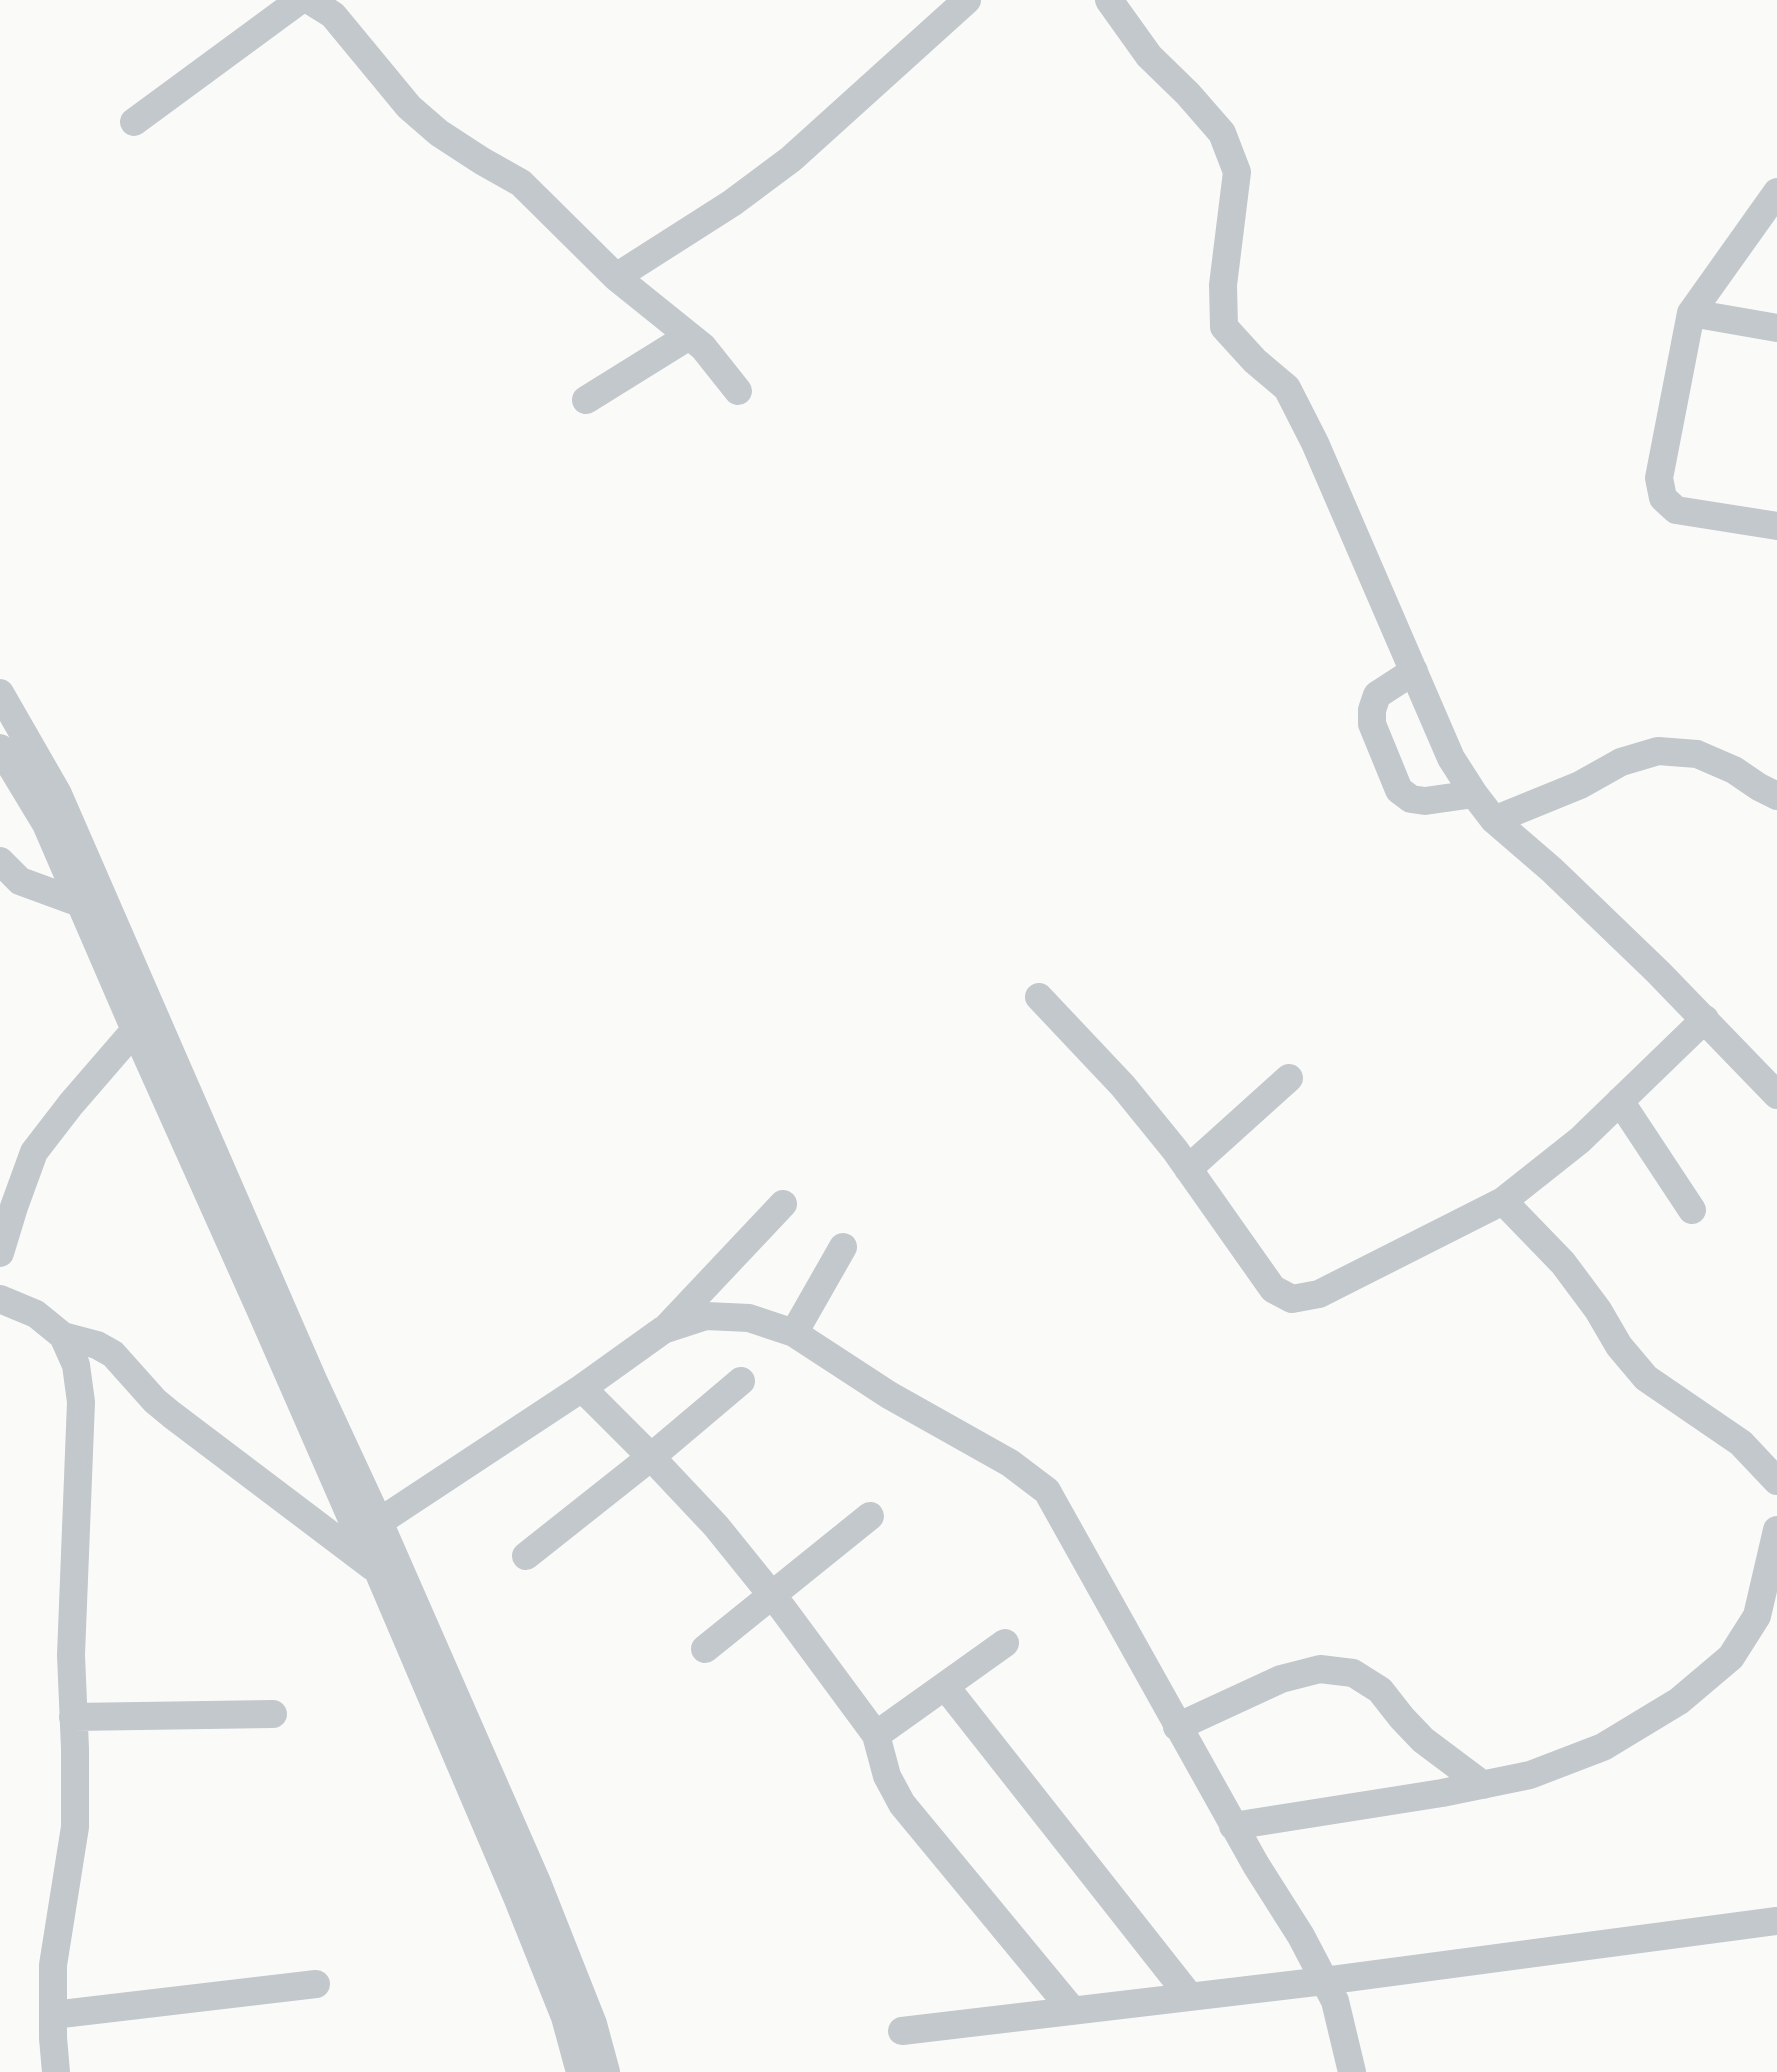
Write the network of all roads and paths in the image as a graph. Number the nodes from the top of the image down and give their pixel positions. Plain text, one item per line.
1 (300, 0) edge
2 (309, 0) edge
3 (967, 0) edge
4 (1109, 0) edge
5 (134, 122) dead end
6 (1777, 192) edge
7 (616, 277) junction
8 (1691, 313) junction
9 (1777, 328) edge
10 (689, 336) junction
11 (738, 391) dead end
12 (586, 400) dead end
13 (1777, 526) edge
14 (1414, 671) junction
15 (0, 693) edge
16 (0, 748) edge
17 (1474, 794) junction
18 (1777, 796) edge
19 (1494, 820) junction
20 (0, 861) edge
21 (80, 903) junction
22 (1039, 997) dead end
23 (1705, 1019) junction
24 (135, 1030) junction
25 (1289, 1078) dead end
26 (1777, 1095) edge
27 (1620, 1101) junction
28 (1188, 1169) junction
29 (1503, 1201) junction
30 (783, 1204) dead end
31 (1692, 1210) dead end
32 (843, 1247) dead end
33 (0, 1253) edge
34 (0, 1299) edge
35 (663, 1330) junction
36 (794, 1333) junction
37 (63, 1336) junction
38 (741, 1381) dead end
39 (582, 1388) junction
40 (651, 1457) junction
41 (1777, 1481) edge
42 (870, 1516) dead end
43 (379, 1522) junction
44 (1777, 1530) edge
45 (526, 1556) dead end
46 (378, 1571) junction
47 (1771, 1593) edge
48 (772, 1595) junction
49 (1005, 1643) dead end
50 (705, 1649) dead end
51 (945, 1686) junction
52 (273, 1714) dead end
53 (73, 1717) junction
54 (1177, 1727) junction
55 (876, 1735) junction
56 (1483, 1785) junction
57 (1233, 1826) junction
58 (1777, 1921) edge
59 (1324, 1981) junction
60 (316, 1984) dead end
61 (1190, 1997) junction
62 (1073, 2011) junction
63 (53, 2015) junction
64 (902, 2031) dead end
65 (56, 2072) edge
66 (580, 2072) edge
67 (606, 2072) edge
68 (1352, 2072) edge

1 - 5 street
2 - 7 street
3 - 7 street
4 - 14 street
6 - 8 street
7 - 10 street
8 - 9 street
8 - 13 street
10 - 11 street
10 - 12 street
14 - 17 street
14 - 17 street
15 - 43 street
16 - 21 street
17 - 19 street
18 - 19 street
19 - 23 street
20 - 21 street
21 - 24 street
22 - 28 street
23 - 26 street
23 - 27 street
24 - 33 street
24 - 46 street
25 - 28 street
27 - 29 street
27 - 31 street
28 - 29 street
29 - 41 street
30 - 35 street
32 - 36 street
34 - 37 street
35 - 36 street
35 - 39 street
36 - 54 street
37 - 46 street
37 - 53 street
38 - 40 street
39 - 40 street
39 - 43 street
40 - 45 street
40 - 48 street
42 - 48 street
43 - 67 street
44 - 47 street
46 - 66 street
47 - 56 street
48 - 50 street
48 - 55 street
49 - 51 street
51 - 55 street
51 - 61 street
52 - 53 street
53 - 63 street
54 - 56 street
54 - 57 street
55 - 62 street
56 - 57 street
57 - 59 street
58 - 59 street
59 - 61 street
59 - 68 street
60 - 63 street
61 - 62 street
62 - 64 street
63 - 65 street

